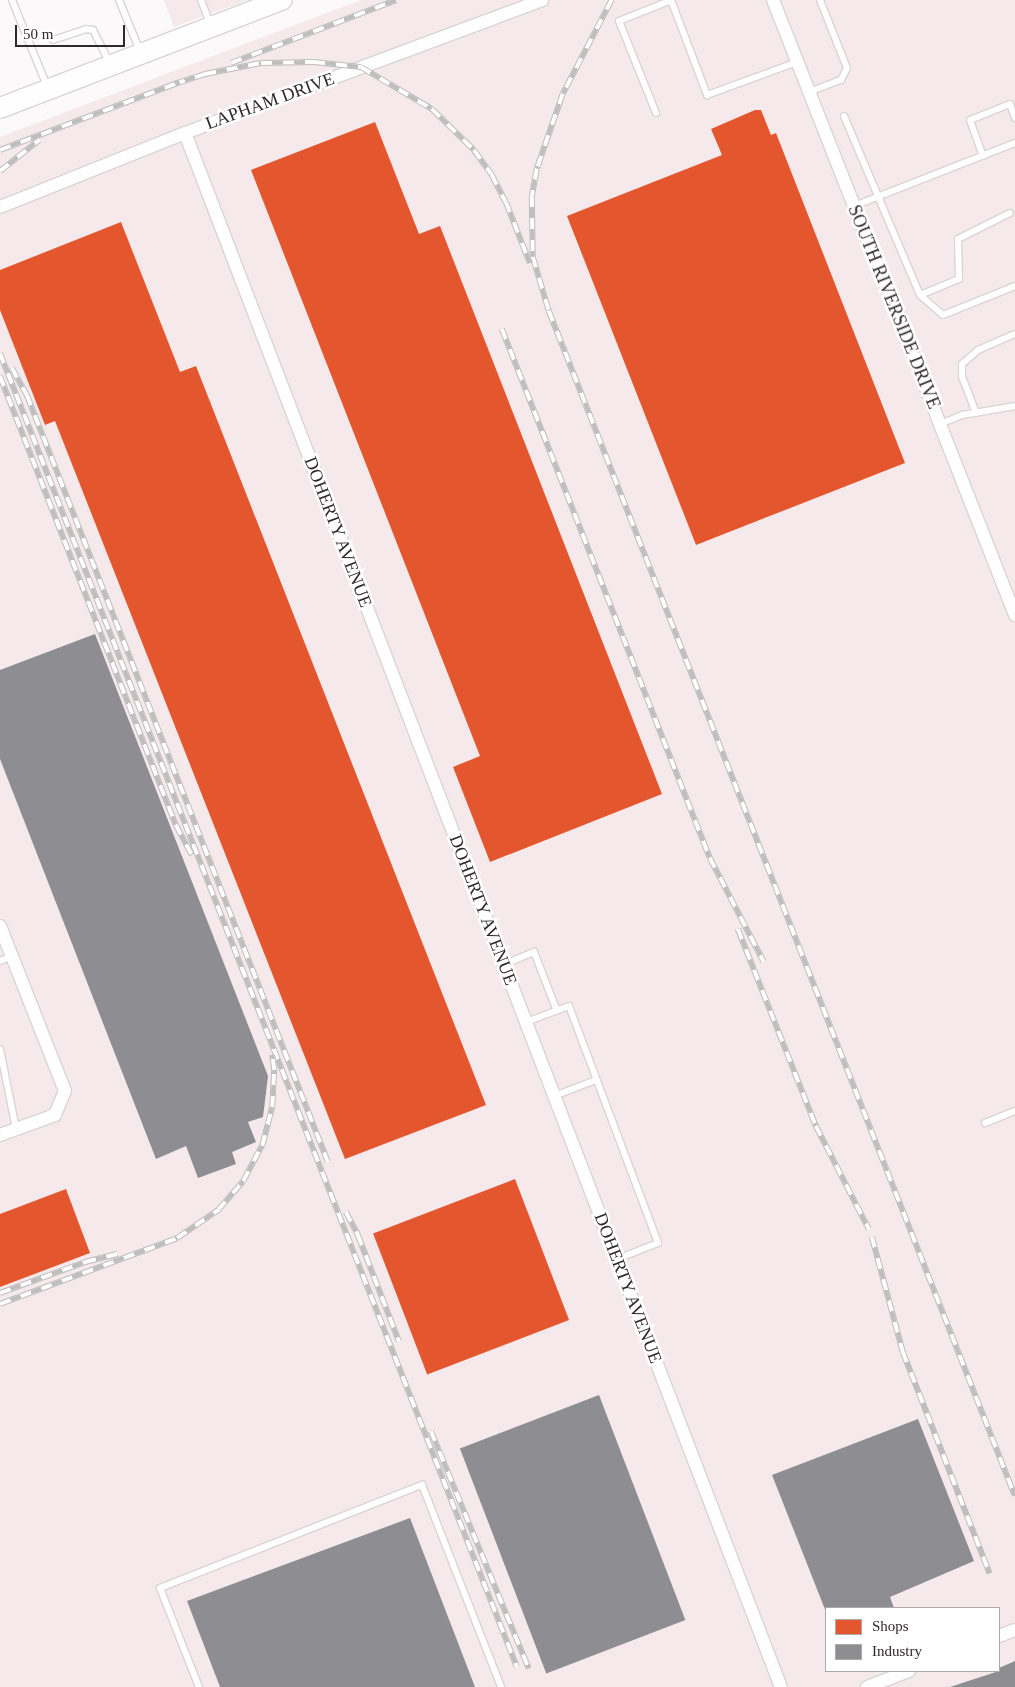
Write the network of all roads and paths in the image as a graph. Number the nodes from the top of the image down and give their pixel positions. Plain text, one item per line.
1 (12, 0) edge
2 (119, 0) edge
3 (201, 0) edge
4 (282, 0) edge
5 (542, 0) edge
6 (670, 0) edge
7 (772, 0) edge
8 (820, 0) edge
9 (211, 27) junction
10 (53, 40) dead end
11 (141, 54) junction
12 (797, 62) junction
13 (111, 66) junction
14 (49, 90) junction
15 (809, 92) junction
16 (0, 108) edge
17 (656, 113) dead end
18 (844, 116) dead end
19 (1015, 118) edge
20 (185, 133) junction
21 (1015, 143) edge
22 (983, 156) junction
23 (877, 197) junction
24 (854, 206) junction
25 (0, 207) edge
26 (1010, 213) dead end
27 (1015, 286) edge
28 (920, 295) junction
29 (1015, 334) edge
30 (1015, 406) edge
31 (976, 413) junction
32 (940, 424) junction
33 (1015, 615) edge
34 (0, 926) edge
35 (6, 959) edge
36 (504, 965) junction
37 (556, 1011) junction
38 (526, 1022) junction
39 (0, 1049) edge
40 (596, 1080) junction
41 (554, 1096) junction
42 (1015, 1111) edge
43 (985, 1123) dead end
44 (16, 1129) junction
45 (0, 1135) edge
46 (617, 1260) junction
47 (1015, 1630) edge
48 (1000, 1636) edge
49 (906, 1672) edge
50 (199, 1687) edge
51 (501, 1687) edge
52 (781, 1687) edge
53 (867, 1687) edge

1 - 14 lane
2 - 11 lane
3 - 9 lane
4 - 9 main road
5 - 20 street, LAPHAM DRIVE
6 - 12 lane
6 - 17 lane
7 - 12 street, SOUTH RIVERSIDE DRIVE
8 - 15 lane
9 - 11 main road
10 - 13 lane
11 - 13 main road
12 - 15 street, SOUTH RIVERSIDE DRIVE
13 - 14 main road
14 - 16 main road
15 - 24 street, SOUTH RIVERSIDE DRIVE
18 - 23 lane
19 - 22 lane
20 - 25 street, LAPHAM DRIVE
20 - 36 street, DOHERTY AVENUE
21 - 22 lane
22 - 23 lane
23 - 24 lane
23 - 28 lane
24 - 32 street, SOUTH RIVERSIDE DRIVE
26 - 28 lane
27 - 28 lane
29 - 31 lane
30 - 31 lane
31 - 32 lane
32 - 33 street, SOUTH RIVERSIDE DRIVE
34 - 35 street
35 - 44 street
36 - 37 lane
36 - 38 street, DOHERTY AVENUE
37 - 38 lane
37 - 40 lane
38 - 41 street, DOHERTY AVENUE
39 - 44 lane
40 - 41 lane
40 - 46 lane
41 - 46 street, DOHERTY AVENUE
42 - 43 lane
44 - 45 street
46 - 52 street, DOHERTY AVENUE
47 - 48 street
49 - 53 street
50 - 51 lane

